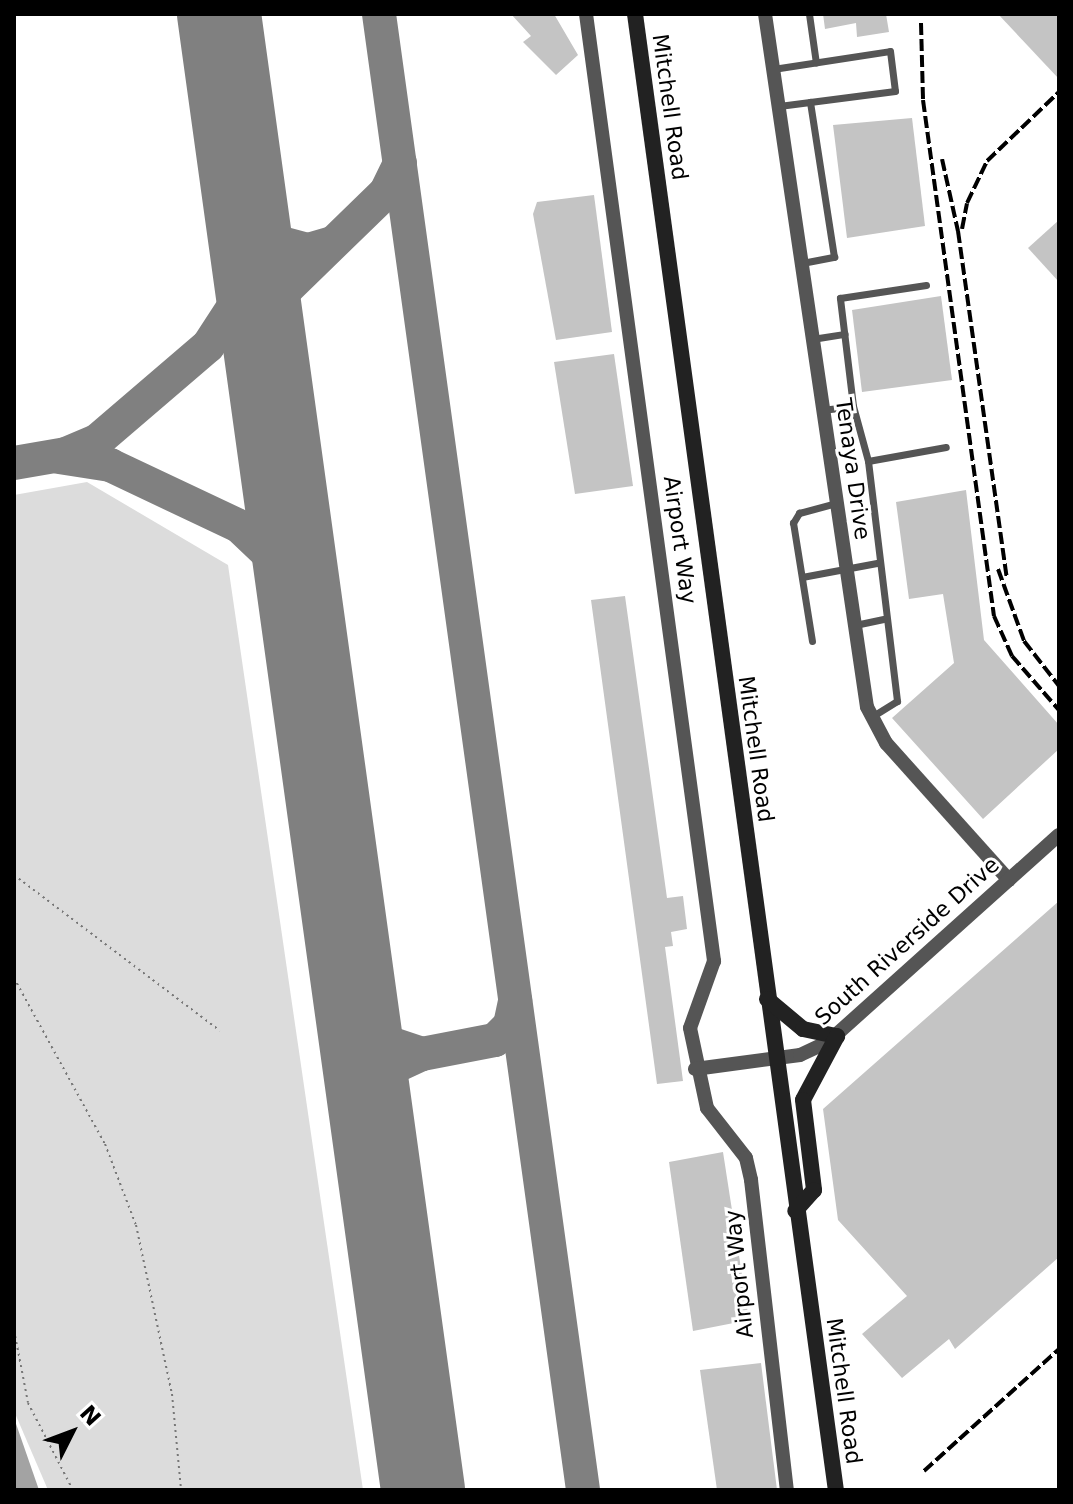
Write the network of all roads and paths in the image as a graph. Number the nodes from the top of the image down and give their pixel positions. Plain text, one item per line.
1 (586, 14) edge
2 (635, 14) edge
3 (765, 14) edge
4 (809, 14) edge
5 (816, 63) junction
6 (773, 69) junction
7 (810, 102) junction
8 (779, 106) junction
9 (801, 263) junction
10 (926, 285) dead end
11 (845, 334) junction
12 (812, 339) junction
13 (853, 406) junction
14 (822, 410) junction
15 (946, 447) dead end
16 (868, 461) junction
17 (836, 503) junction
18 (877, 563) junction
19 (845, 570) junction
20 (802, 577) junction
21 (883, 619) junction
22 (853, 626) junction
23 (812, 641) dead end
24 (871, 717) junction
25 (1059, 835) edge
26 (14, 875) edge
27 (1009, 880) junction
28 (14, 978) edge
29 (767, 999) junction
30 (220, 1031) dead end
31 (837, 1036) junction
32 (774, 1058) junction
33 (695, 1069) junction
34 (795, 1211) junction
35 (14, 1330) edge
36 (73, 1490) edge
37 (181, 1490) edge
38 (787, 1490) edge
39 (836, 1490) edge

1 - 33 street, Airport Way
2 - 29 main road, Mitchell Road
3 - 6 street, Tenaya Drive
4 - 5 lane
5 - 6 lane
5 - 7 lane
6 - 8 street, Tenaya Drive
7 - 8 lane
7 - 9 lane
8 - 9 street, Tenaya Drive
9 - 12 street, Tenaya Drive
10 - 11 lane
11 - 12 lane
11 - 13 lane
12 - 14 street, Tenaya Drive
13 - 14 lane
13 - 16 lane
14 - 17 street, Tenaya Drive
15 - 16 lane
16 - 18 lane
17 - 19 street, Tenaya Drive
17 - 20 lane
18 - 19 lane
18 - 21 lane
19 - 20 lane
19 - 22 street, Tenaya Drive
20 - 23 lane
21 - 22 lane
21 - 24 lane
22 - 24 street, Tenaya Drive
24 - 27 street, Tenaya Drive
25 - 27 street, South Riverside Drive
26 - 30 path
27 - 31 street, South Riverside Drive
28 - 37 path
29 - 31 main road
29 - 32 main road, Mitchell Road
31 - 32 street, South Riverside Drive
31 - 34 main road
32 - 33 street
32 - 34 main road, Mitchell Road
33 - 38 street, Airport Way
34 - 39 main road, Mitchell Road
35 - 36 path

